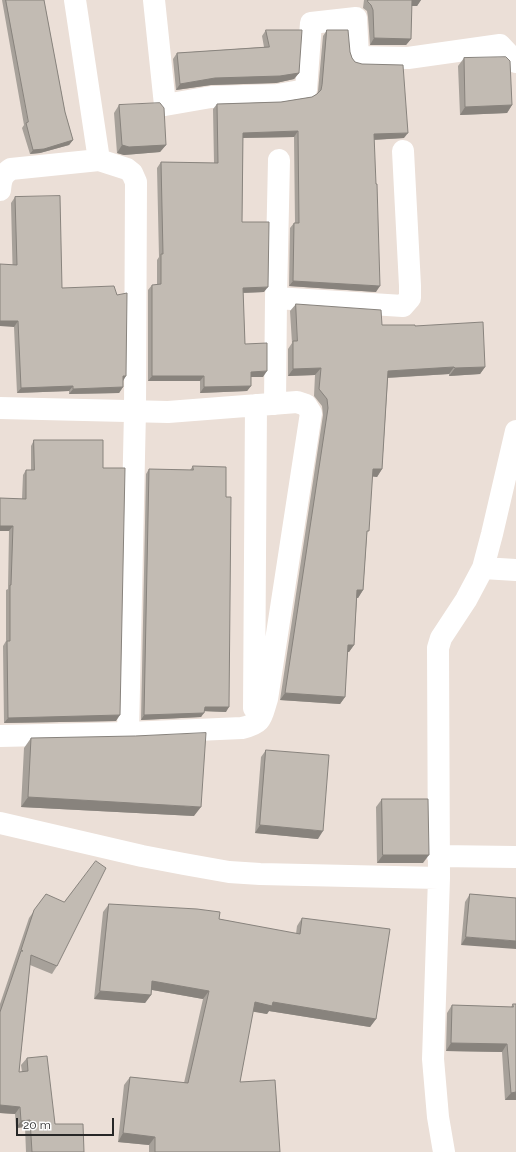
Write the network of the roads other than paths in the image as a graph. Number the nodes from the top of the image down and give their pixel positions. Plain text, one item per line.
1 (75, 0) edge
2 (154, 0) edge
3 (516, 62) edge
4 (404, 151) dead end
5 (99, 160) junction
6 (279, 160) dead end
7 (0, 190) edge
8 (276, 298) junction
9 (266, 404) junction
10 (0, 408) edge
11 (135, 411) junction
12 (516, 431) edge
13 (511, 471) edge
14 (483, 568) junction
15 (516, 570) edge
16 (254, 725) junction
17 (128, 733) junction
18 (0, 736) edge
19 (0, 823) edge
20 (438, 856) junction
21 (516, 857) edge
22 (439, 878) junction
23 (444, 1152) edge

1 - 5 street
2 - 3 street
4 - 8 street
5 - 7 street
5 - 11 street
6 - 8 street
8 - 9 street
9 - 11 street
9 - 16 street
9 - 16 street
10 - 11 street
11 - 17 street
12 - 13 street
13 - 14 street
14 - 15 street
14 - 20 street
16 - 17 street
17 - 18 street
19 - 22 street
20 - 21 street
20 - 22 street
22 - 23 street

